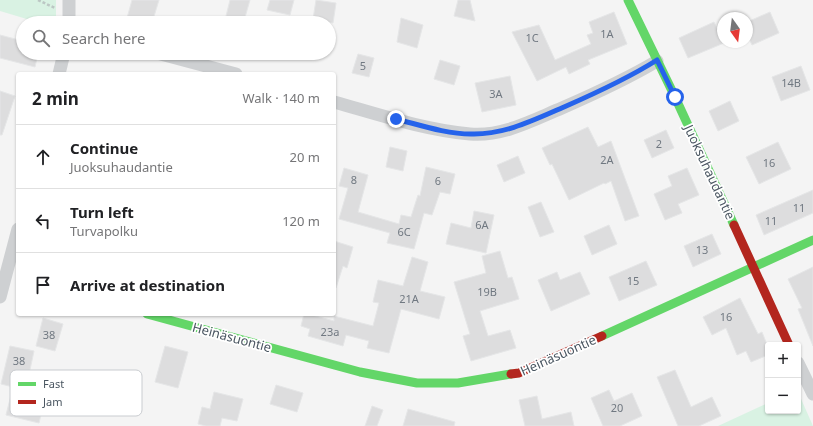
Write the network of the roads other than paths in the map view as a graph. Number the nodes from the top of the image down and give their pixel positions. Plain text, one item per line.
1 (69, 0) edge
2 (628, 0) edge
3 (69, 16) edge
4 (62, 60) edge
5 (183, 60) edge
6 (657, 60) junction
7 (59, 72) edge
8 (228, 72) edge
9 (336, 103) edge
10 (813, 240) edge
11 (16, 245) edge
12 (754, 267) junction
13 (12, 278) edge
14 (0, 297) edge
15 (154, 316) edge
16 (788, 342) edge
17 (801, 369) edge
18 (813, 394) edge

1 - 3 street
2 - 6 street, Juoksuhaudantie
4 - 7 street
5 - 8 street
6 - 9 street
6 - 12 street, Juoksuhaudantie
10 - 12 street, Heinäsuontie
11 - 13 street
12 - 15 street, Heinäsuontie
12 - 16 street, Juoksuhaudantie
13 - 14 street
17 - 18 street

